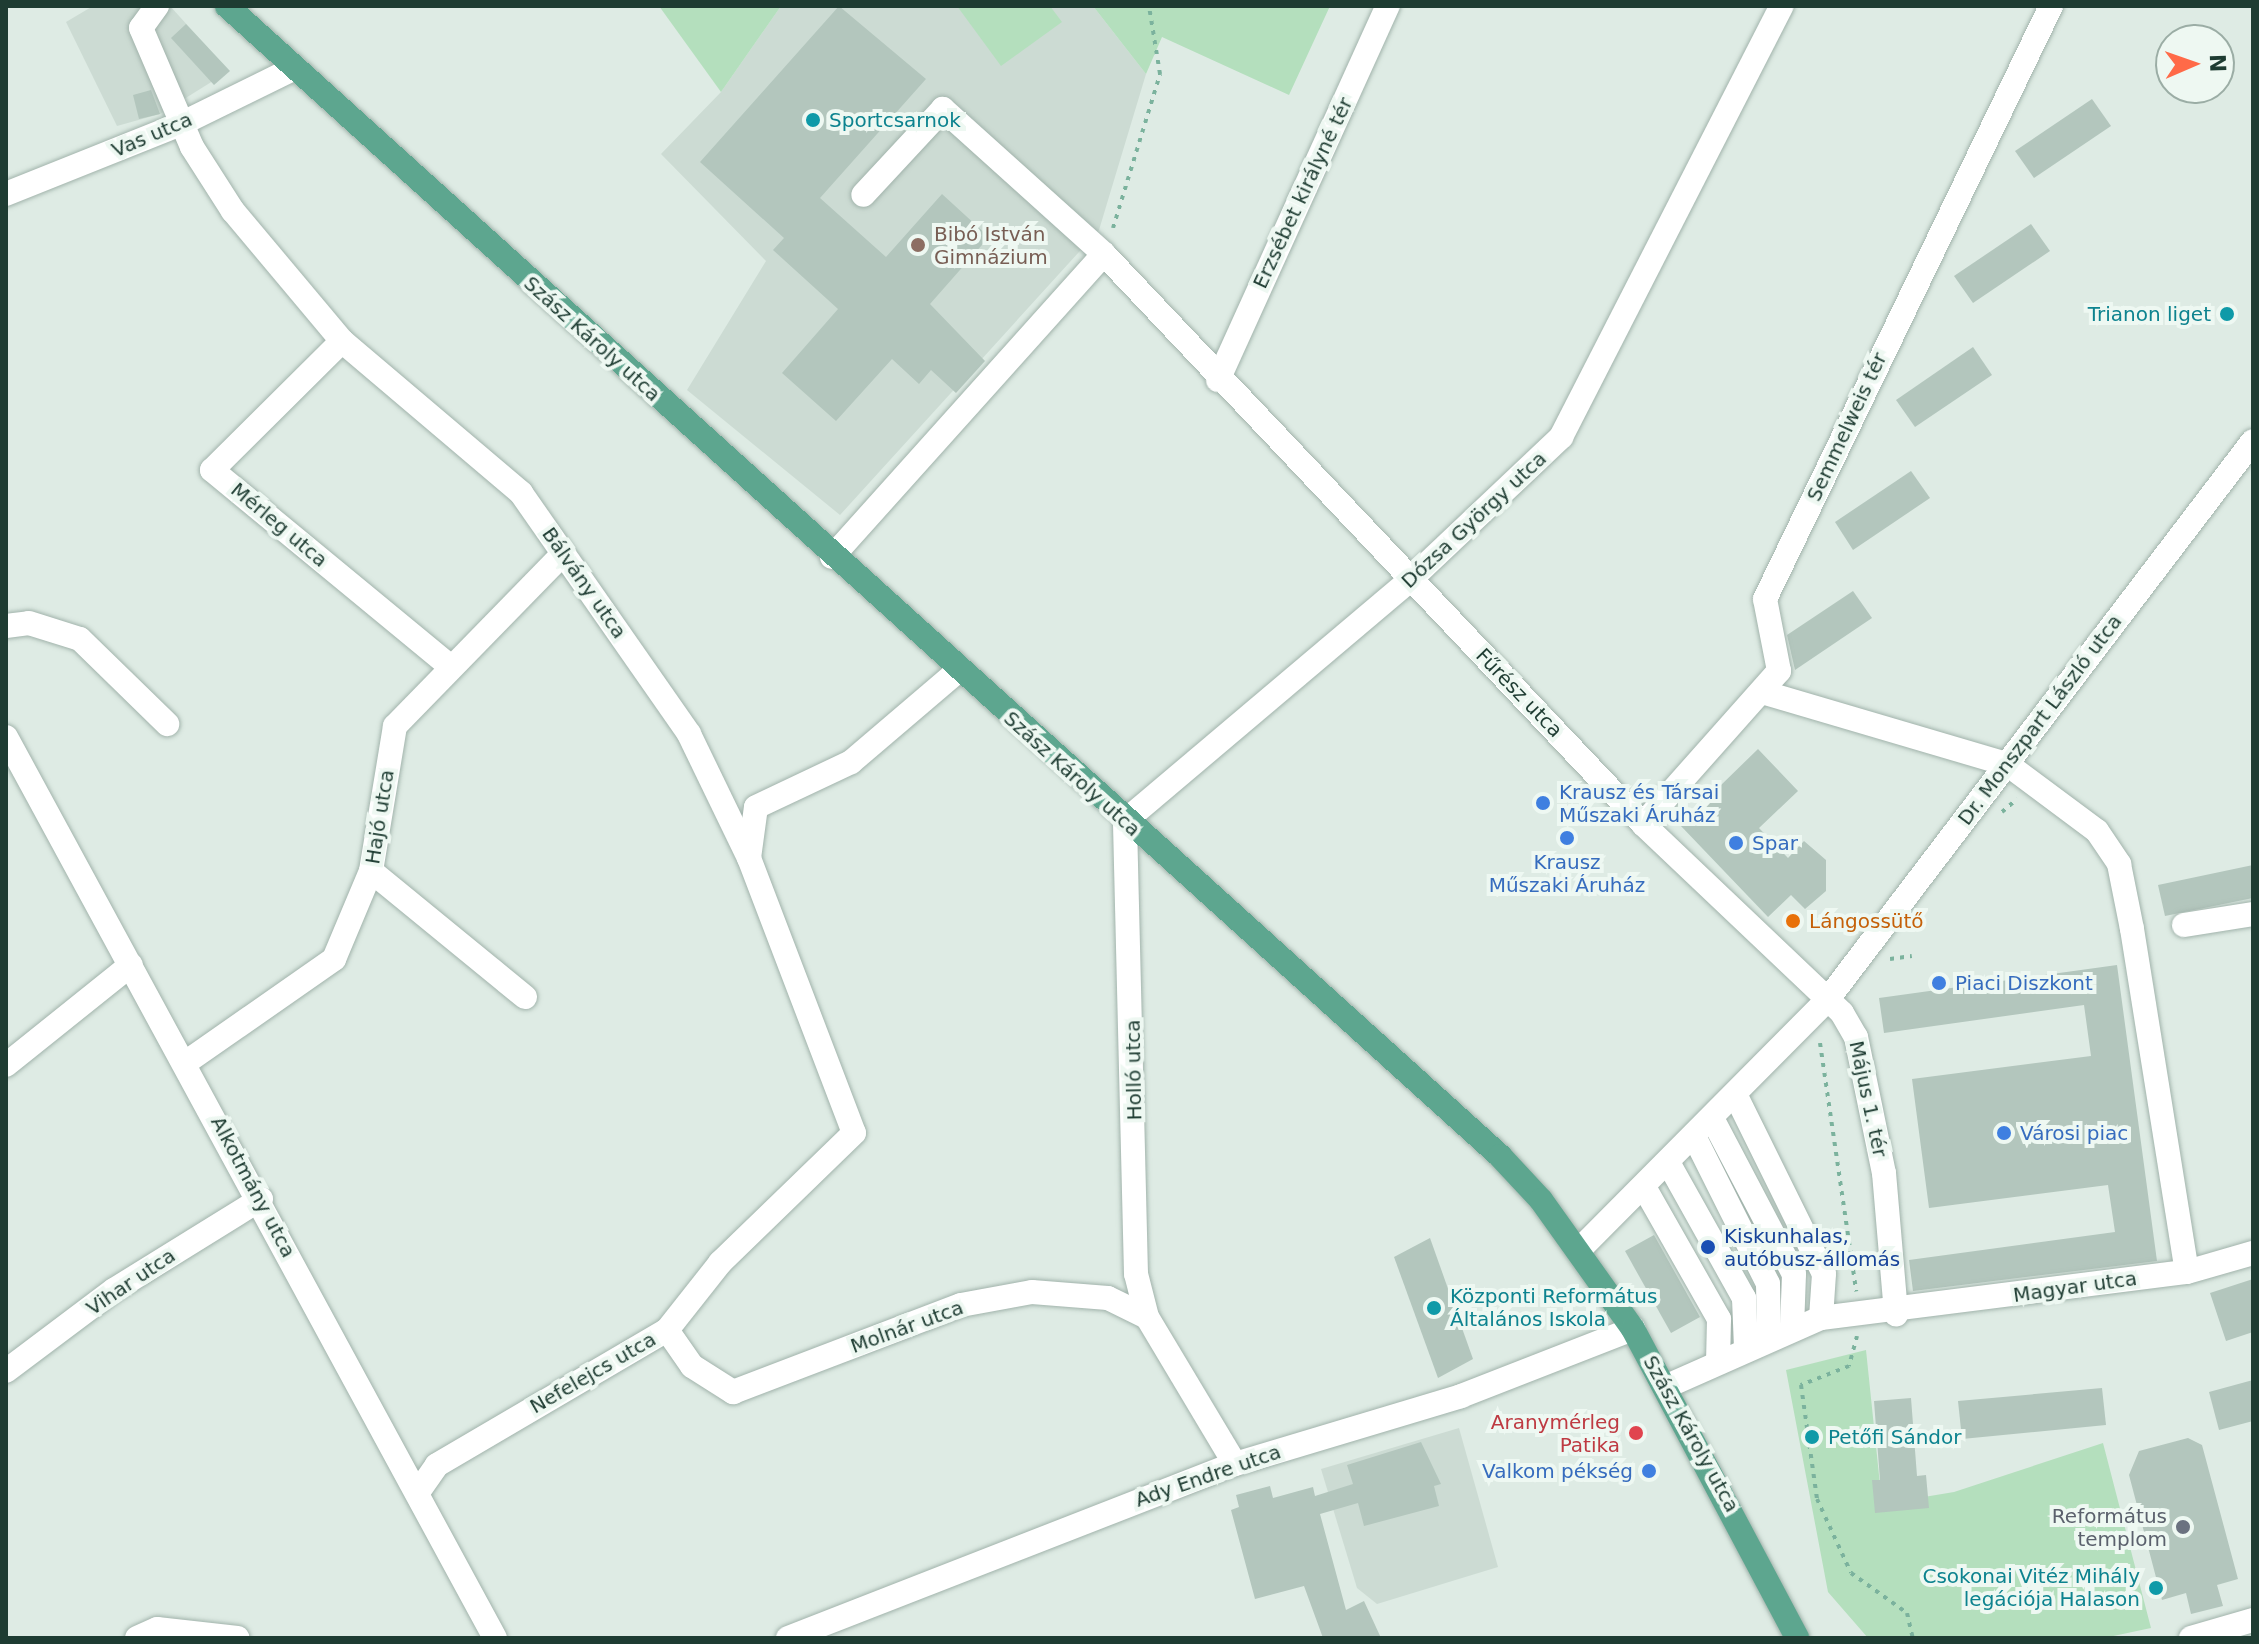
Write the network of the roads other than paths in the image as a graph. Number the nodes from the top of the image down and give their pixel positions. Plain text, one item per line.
1 (157, 6) edge
2 (227, 6) edge
3 (1388, 6) edge
4 (1782, 6) edge
5 (2051, 6) edge
6 (295, 68) junction
7 (181, 124) junction
8 (6, 194) edge
9 (863, 195) dead end
10 (1104, 254) junction
11 (342, 341) junction
12 (1218, 380) junction
13 (2253, 441) edge
14 (563, 554) junction
15 (832, 557) junction
16 (1411, 579) junction
17 (6, 626) edge
18 (450, 666) junction
19 (958, 671) junction
20 (1765, 693) junction
21 (167, 724) dead end
22 (6, 737) edge
23 (2007, 764) junction
24 (1125, 821) junction
25 (1643, 824) junction
26 (749, 858) junction
27 (371, 871) junction
28 (2253, 914) edge
29 (2184, 925) dead end
30 (131, 965) junction
31 (525, 997) dead end
32 (1828, 999) junction
33 (185, 1063) junction
34 (6, 1065) edge
35 (1737, 1098) junction
36 (1713, 1120) junction
37 (854, 1133) joint
38 (1695, 1138) junction
39 (1669, 1164) junction
40 (1644, 1187) junction
41 (261, 1199) junction
42 (1579, 1250) junction
43 (2253, 1253) edge
44 (2187, 1272) junction
45 (1896, 1314) junction
46 (1147, 1317) junction
47 (1821, 1318) junction
48 (1792, 1328) junction
49 (1633, 1329) junction
50 (667, 1330) junction
51 (1769, 1337) junction
52 (1746, 1348) junction
53 (1718, 1362) junction
54 (6, 1371) edge
55 (1665, 1387) junction
56 (1235, 1464) junction
57 (418, 1492) junction
58 (2253, 1620) edge
59 (137, 1638) edge
60 (238, 1638) edge
61 (495, 1638) edge
62 (788, 1638) edge
63 (1797, 1638) edge
64 (2191, 1638) edge

1 - 7 street, Bálvány utca
2 - 6 main road, Szász Károly utca
3 - 12 street, Erzsébet királyné tér
4 - 16 street, Dózsa György utca
5 - 20 street, Semmelweis tér
6 - 7 street, Vas utca
6 - 15 main road, Szász Károly utca
7 - 8 street, Vas utca
7 - 11 street, Bálvány utca
9 - 10 street, Fűrész utca
10 - 12 street, Fűrész utca
10 - 15 street
11 - 14 street, Bálvány utca
11 - 18 street, Mérleg utca
12 - 16 street, Fűrész utca
13 - 23 street, Dr. Monszpart László utca
14 - 18 street, Hajó utca
14 - 26 street, Bálvány utca
15 - 19 main road, Szász Károly utca
16 - 24 street, Dózsa György utca
16 - 25 street, Fűrész utca
17 - 21 street
18 - 27 street, Hajó utca
19 - 24 main road, Szász Károly utca
19 - 26 street
20 - 23 street
20 - 25 street, Semmelweis tér
22 - 30 street, Alkotmány utca
23 - 32 street, Dr. Monszpart László utca
23 - 44 street
24 - 42 main road, Szász Károly utca
24 - 46 street, Holló utca
25 - 32 street, Fűrész utca
26 - 37 street, Bálvány utca
27 - 31 street
27 - 33 street, Hajó utca
28 - 29 street
30 - 33 street, Alkotmány utca
30 - 34 street
32 - 35 street
32 - 45 street, Május 1. tér
33 - 41 street, Alkotmány utca
35 - 36 street
35 - 47 street
36 - 38 street
36 - 48 street
37 - 50 street, Nefelejcs utca
38 - 39 street
38 - 51 street
39 - 40 street
39 - 52 street
40 - 42 street
40 - 53 street
41 - 54 street, Vihar utca
41 - 57 street, Alkotmány utca
42 - 49 main road, Szász Károly utca
43 - 44 street, Magyar utca
44 - 45 street, Magyar utca
45 - 47 street
46 - 50 street, Molnár utca
46 - 56 street
47 - 48 street
48 - 51 street
49 - 55 main road, Szász Károly utca
49 - 56 street, Ady Endre utca
50 - 57 street, Nefelejcs utca
51 - 52 street
52 - 53 street
53 - 55 street
55 - 63 main road, Szász Károly utca
56 - 62 street, Ady Endre utca
57 - 61 street, Alkotmány utca
58 - 64 street
59 - 60 street

